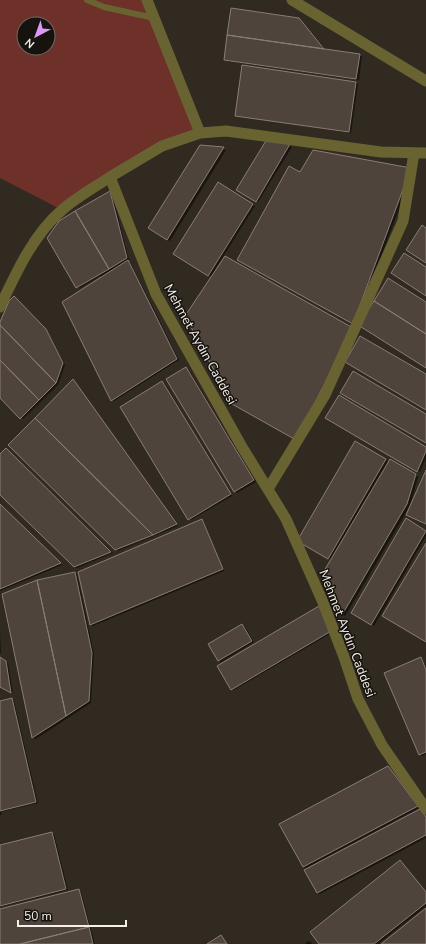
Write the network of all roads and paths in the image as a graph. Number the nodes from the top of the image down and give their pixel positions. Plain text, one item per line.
1 (87, 0) edge
2 (147, 0) edge
3 (292, 0) edge
4 (154, 18) junction
5 (426, 81) edge
6 (200, 133) junction
7 (414, 153) junction
8 (426, 153) edge
9 (110, 177) junction
10 (0, 308) edge
11 (268, 489) junction
12 (426, 809) edge

1 - 4 lane
2 - 4 street
3 - 5 street
4 - 6 street
6 - 7 street
6 - 9 street
7 - 8 street
7 - 11 street
9 - 10 street
9 - 11 street, Mehmet Aydın Caddesi
11 - 12 street, Mehmet Aydın Caddesi

